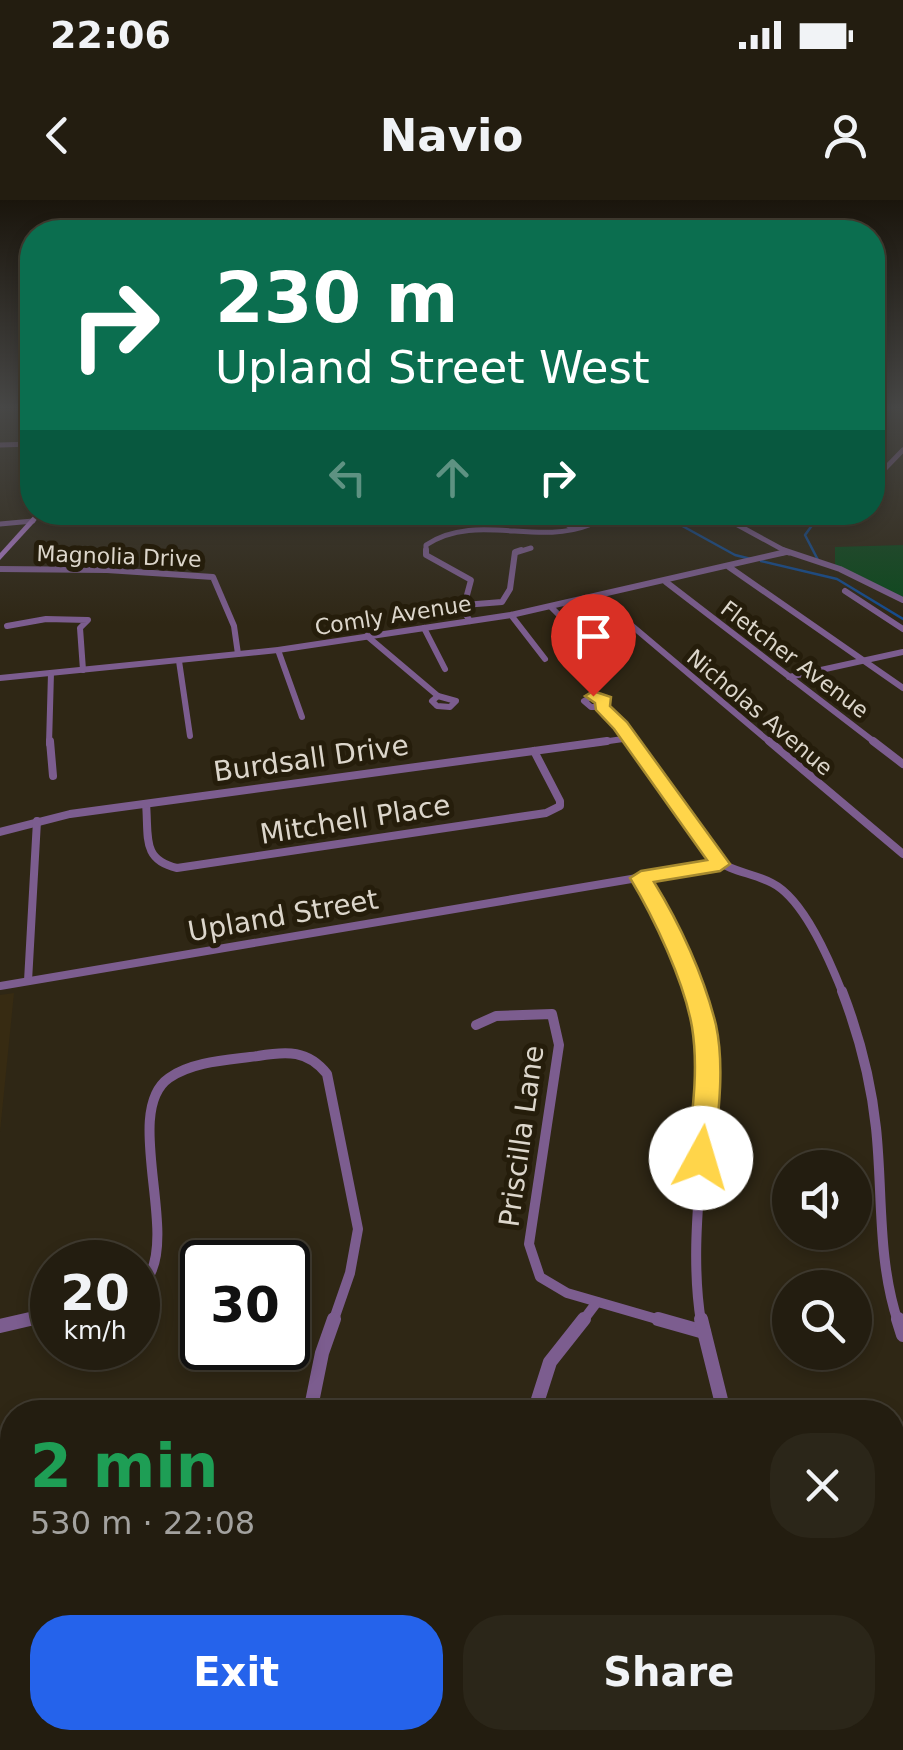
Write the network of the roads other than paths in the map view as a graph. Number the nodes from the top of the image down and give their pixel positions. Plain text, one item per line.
1 (30, 525) edge
2 (738, 525) edge
3 (572, 528) dead end
4 (532, 548) dead end
5 (786, 552) junction
6 (0, 558) edge
7 (747, 562) joint
8 (730, 567) junction
9 (0, 570) edge
10 (666, 582) junction
11 (845, 591) dead end
12 (599, 598) junction
13 (903, 600) edge
14 (464, 605) junction
15 (552, 608) junction
16 (511, 615) junction
17 (470, 621) junction
18 (7, 626) dead end
19 (424, 628) junction
20 (903, 629) edge
21 (367, 636) junction
22 (584, 640) dead end
23 (278, 650) junction
24 (903, 652) edge
25 (238, 654) junction
26 (545, 658) dead end
27 (179, 660) junction
28 (863, 660) junction
29 (445, 669) dead end
30 (83, 670) junction
31 (51, 673) junction
32 (789, 677) junction
33 (0, 678) edge
34 (903, 688) edge
35 (438, 696) dead end
36 (602, 706) dead end
37 (302, 717) dead end
38 (190, 736) dead end
39 (630, 738) junction
40 (534, 751) junction
41 (903, 764) edge
42 (53, 776) dead end
43 (146, 804) junction
44 (37, 821) junction
45 (0, 832) edge
46 (901, 852) edge
47 (720, 864) junction
48 (641, 878) junction
49 (28, 981) junction
50 (0, 986) edge
51 (476, 1025) dead end
52 (159, 1240) edge
53 (597, 1302) junction
54 (30, 1319) edge
55 (0, 1326) edge
56 (704, 1332) junction
57 (903, 1335) edge
58 (312, 1400) edge
59 (538, 1400) edge
60 (721, 1400) edge

1 - 6 main road
2 - 5 street
3 - 14 street
4 - 14 street
5 - 7 street, Comly Avenue
5 - 13 street
7 - 8 street, Comly Avenue
8 - 10 street, Comly Avenue
8 - 28 street
9 - 25 street, Magnolia Drive
10 - 12 street, Comly Avenue
10 - 32 street, Fletcher Avenue
11 - 20 street
12 - 15 street, Comly Avenue
12 - 46 street, Nicholas Avenue
14 - 17 street
15 - 16 street, Comly Avenue
15 - 22 street
16 - 17 street, Comly Avenue
16 - 26 street
17 - 19 street, Comly Avenue
18 - 30 street
19 - 21 street, Comly Avenue
19 - 29 street
21 - 23 street, Comly Avenue
21 - 35 street
23 - 25 street, Comly Avenue
23 - 37 street
24 - 28 street
25 - 27 street, Comly Avenue
27 - 30 street, Comly Avenue
27 - 38 street
28 - 32 street
28 - 34 street
30 - 31 street, Comly Avenue
31 - 33 street, Comly Avenue
31 - 42 street
32 - 41 street, Fletcher Avenue
36 - 39 street
39 - 40 street, Burdsall Drive
39 - 47 street
40 - 43 street, Burdsall Drive
40 - 43 street, Mitchell Place
43 - 44 street, Burdsall Drive
44 - 45 street, Burdsall Drive
44 - 49 street
47 - 48 street, Upland Street
47 - 57 street
48 - 49 street, Upland Street
48 - 56 street
49 - 50 street, Upland Street
51 - 53 street, Priscilla Lane
52 - 58 street
53 - 56 street
53 - 59 street
54 - 55 street
56 - 60 street

